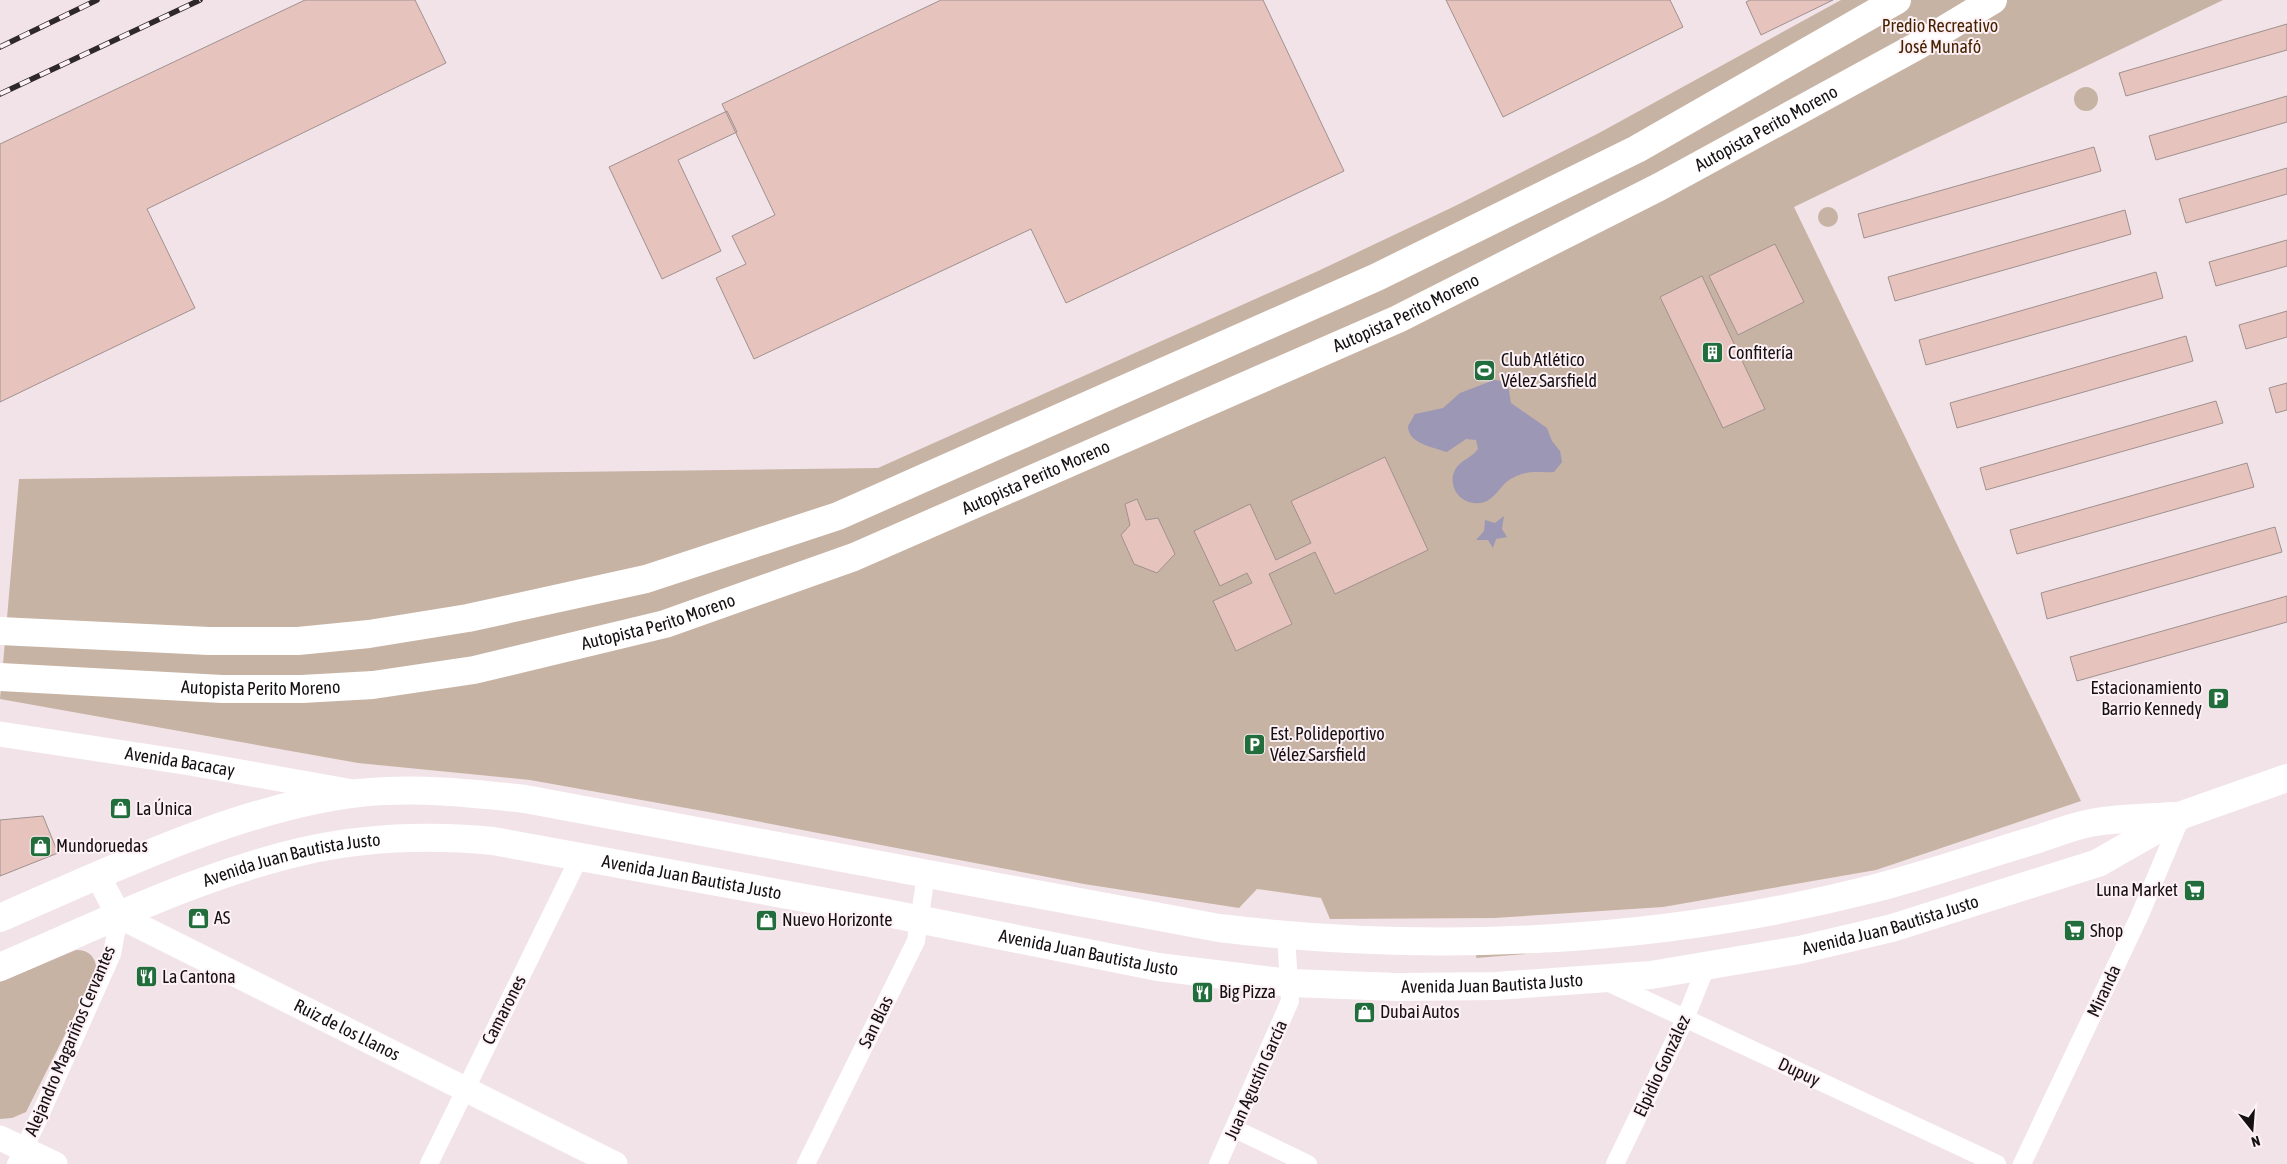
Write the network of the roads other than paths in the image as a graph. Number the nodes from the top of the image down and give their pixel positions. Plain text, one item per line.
1 (1897, 0) edge
2 (1993, 0) edge
3 (0, 631) edge
4 (0, 677) edge
5 (0, 734) edge
6 (2287, 778) edge
7 (360, 793) junction
8 (2182, 816) junction
9 (580, 856) junction
10 (926, 875) junction
11 (98, 876) junction
12 (119, 916) junction
13 (0, 918) edge
14 (919, 920) junction
15 (1286, 936) junction
16 (0, 967) edge
17 (1706, 967) junction
18 (1601, 979) junction
19 (1290, 983) junction
20 (1685, 1019) junction
21 (465, 1089) junction
22 (1235, 1129) junction
23 (0, 1138) edge
24 (19, 1156) edge
25 (55, 1164) edge
26 (429, 1164) edge
27 (615, 1164) edge
28 (806, 1164) edge
29 (1218, 1164) edge
30 (1308, 1164) edge
31 (1615, 1164) edge
32 (1997, 1164) edge
33 (2022, 1164) edge

1 - 3 main road
2 - 4 main road, Autopista Perito Moreno
5 - 7 street, Avenida Bacacay
6 - 8 main road, Avenida Juan Bautista Justo
7 - 10 main road, Avenida Juan Bautista Justo
7 - 11 main road, Avenida Juan Bautista Justo
8 - 15 main road, Avenida Juan Bautista Justo
8 - 17 main road, Avenida Juan Bautista Justo
8 - 33 street, Miranda
9 - 12 main road, Avenida Juan Bautista Justo
9 - 14 main road, Avenida Juan Bautista Justo
9 - 21 street, Camarones
10 - 14 street, San Blas
10 - 15 main road, Avenida Juan Bautista Justo
11 - 12 street
11 - 13 main road, Avenida Juan Bautista Justo
12 - 16 main road, Avenida Juan Bautista Justo
12 - 21 street, Ruiz de los Llanos
12 - 24 street, Alejandro Magariños Cervantes
14 - 19 main road, Avenida Juan Bautista Justo
14 - 28 street, San Blas
15 - 19 street, Juan Agustín García
17 - 18 main road, Avenida Juan Bautista Justo
17 - 20 street, Elpidio González
18 - 19 main road, Avenida Juan Bautista Justo
18 - 20 street, Dupuy
19 - 22 street, Juan Agustín García
20 - 31 street, Elpidio González
20 - 32 street, Dupuy
21 - 26 street, Camarones
21 - 27 street, Ruiz de los Llanos
22 - 29 street, Juan Agustín García
22 - 30 street
23 - 24 street
24 - 25 street

